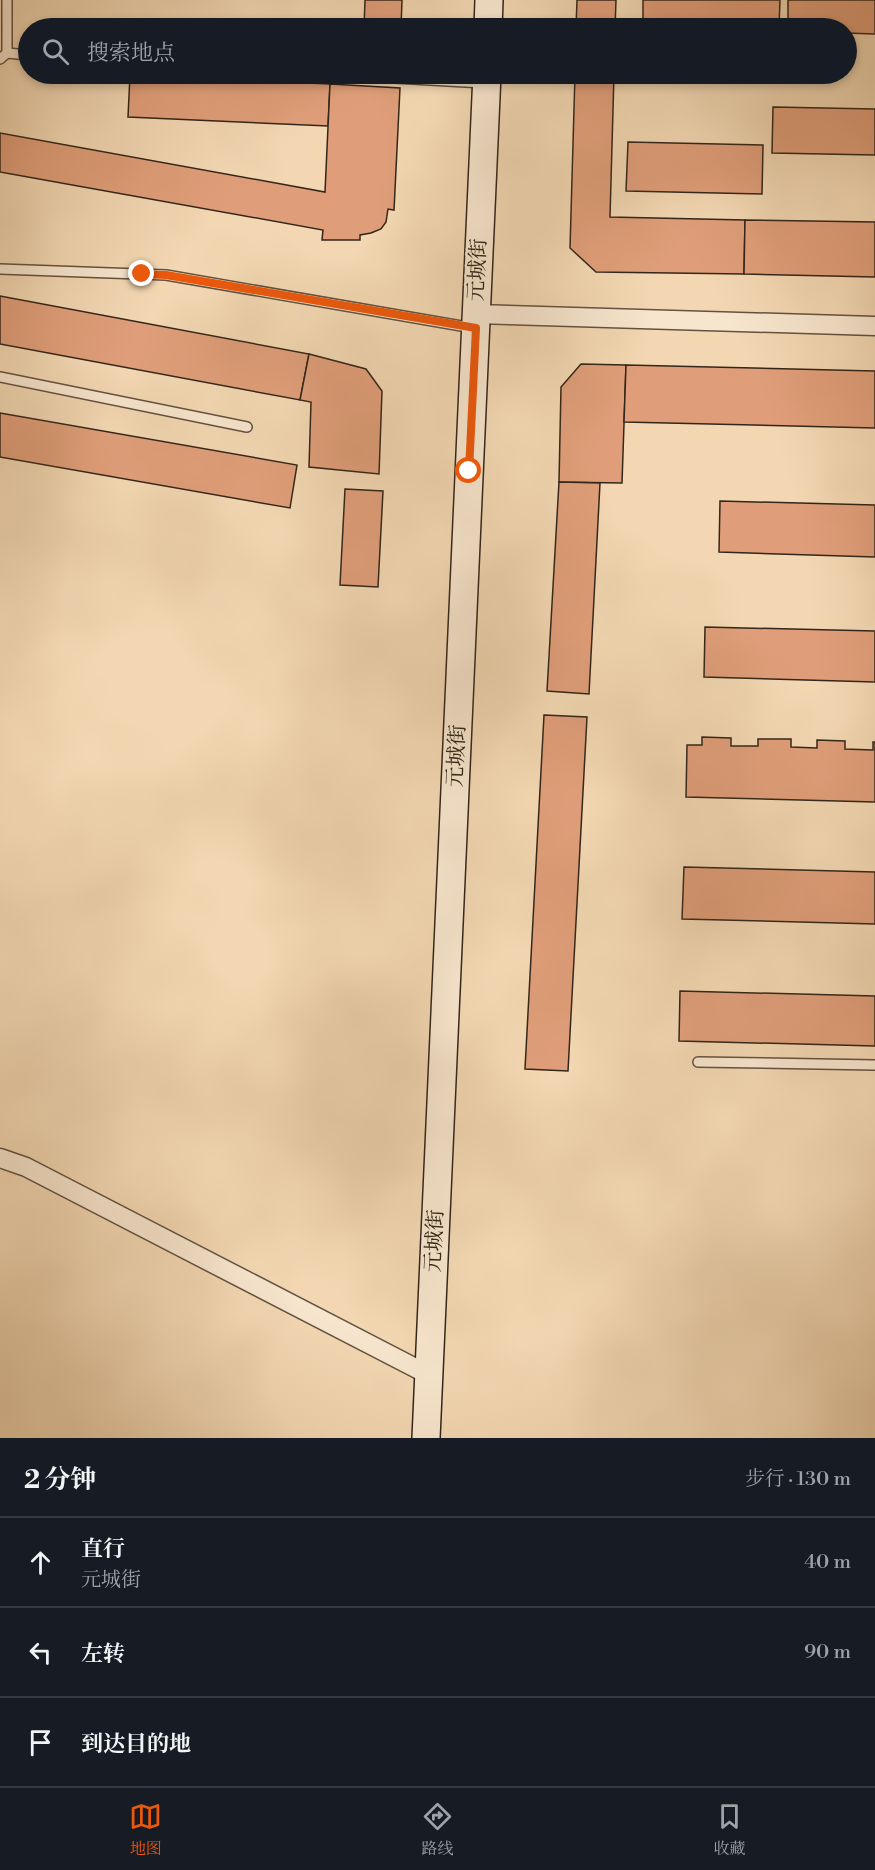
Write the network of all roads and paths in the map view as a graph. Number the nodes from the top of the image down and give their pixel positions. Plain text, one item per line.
1 (7, 0) edge
2 (489, 0) edge
3 (488, 18) edge
4 (3, 56) edge
5 (487, 84) edge
6 (0, 269) edge
7 (476, 321) junction
8 (875, 326) edge
9 (0, 377) edge
10 (247, 427) dead end
11 (698, 1062) dead end
12 (875, 1065) edge
13 (0, 1158) edge
14 (429, 1375) junction
15 (426, 1438) edge

1 - 4 lane
2 - 3 street
5 - 7 street, 元城街
6 - 7 lane
7 - 8 street
7 - 14 street, 元城街
9 - 10 lane
11 - 12 lane
13 - 14 street
14 - 15 street, 元城街

